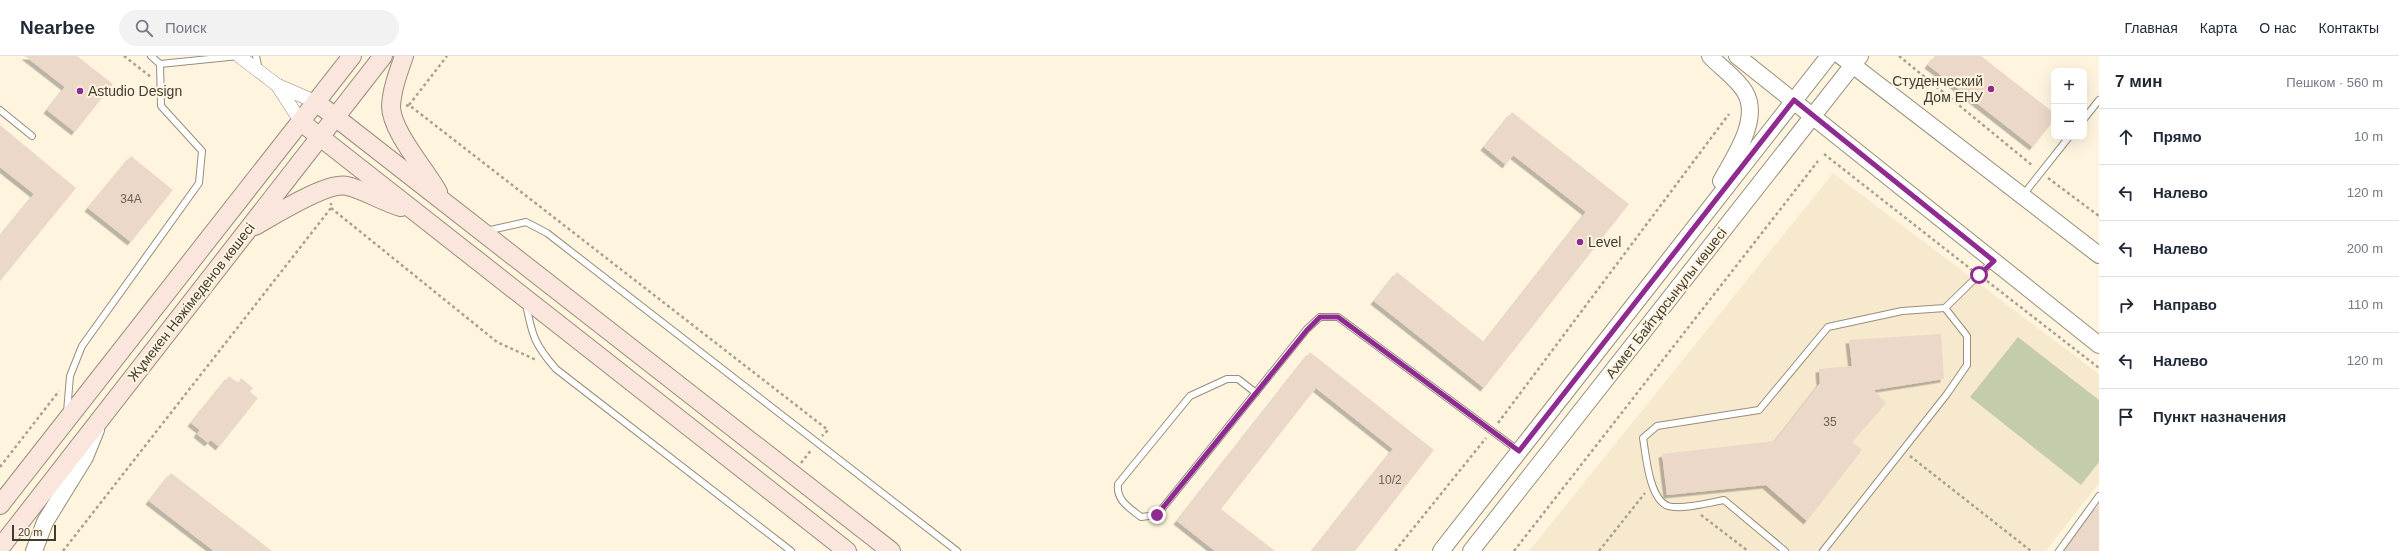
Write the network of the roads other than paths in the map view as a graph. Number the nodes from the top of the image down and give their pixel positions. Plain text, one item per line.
1 (151, 56) edge
2 (239, 56) edge
3 (256, 56) edge
4 (352, 56) edge
5 (383, 56) edge
6 (404, 56) edge
7 (1710, 56) edge
8 (1737, 56) edge
9 (1829, 56) edge
10 (1851, 59) edge
11 (160, 64) junction
12 (260, 72) junction
13 (277, 85) junction
14 (1794, 100) junction
15 (2099, 100) edge
16 (316, 102) junction
17 (0, 110) edge
18 (2087, 115) edge
19 (1813, 116) junction
20 (336, 117) junction
21 (301, 122) junction
22 (32, 136) dead end
23 (320, 137) junction
24 (2068, 140) edge
25 (2022, 196) junction
26 (444, 201) junction
27 (411, 209) junction
28 (1704, 214) junction
29 (247, 230) junction
30 (483, 232) junction
31 (2099, 255) edge
32 (1994, 261) junction
33 (525, 299) junction
34 (1945, 308) junction
35 (2099, 345) edge
36 (1256, 393) junction
37 (101, 418) junction
38 (66, 421) junction
39 (1519, 451) junction
40 (2099, 496) edge
41 (0, 505) edge
42 (0, 548) edge
43 (34, 551) edge
44 (792, 551) edge
45 (847, 551) edge
46 (891, 551) edge
47 (957, 551) edge
48 (1441, 551) edge
49 (1471, 551) edge
50 (1785, 551) edge
51 (1823, 551) edge
52 (2059, 551) edge

1 - 11 lane
2 - 11 lane
2 - 12 street
3 - 12 lane
4 - 16 main road, Жұмекен Нәжімеденов көшесі
5 - 20 main road, Жұмекен Нәжімеденов көшесі
6 - 26 main road
7 - 28 street
8 - 14 street
9 - 14 street, Ахмет Байтұрсынұлы көшесі
10 - 19 street, Ахмет Байтұрсынұлы көшесі
10 - 25 street
11 - 38 lane
12 - 13 street
13 - 16 street
13 - 21 street
14 - 19 street
14 - 28 street, Ахмет Байтұрсынұлы көшесі
15 - 18 lane
16 - 20 main road
16 - 21 main road, Жұмекен Нәжімеденов көшесі
17 - 22 lane
19 - 32 street
19 - 49 street, Ахмет Байтұрсынұлы көшесі
20 - 23 main road, Жұмекен Нәжімеденов көшесі
20 - 26 main road
21 - 23 main road
21 - 38 main road, Жұмекен Нәжімеденов көшесі
23 - 27 main road
23 - 29 main road, Жұмекен Нәжімеденов көшесі
24 - 25 lane
25 - 31 street
26 - 30 main road
27 - 29 main road
27 - 33 main road
28 - 39 street, Ахмет Байтұрсынұлы көшесі
29 - 37 main road, Жұмекен Нәжімеденов көшесі
30 - 46 main road
30 - 47 lane
32 - 34 lane
32 - 35 street
33 - 44 lane
33 - 45 main road
34 - 50 lane
34 - 51 lane
36 - 36 lane
36 - 39 lane
37 - 42 main road, Жұмекен Нәжімеденов көшесі
37 - 43 street
38 - 41 main road, Жұмекен Нәжімеденов көшесі
39 - 48 street, Ахмет Байтұрсынұлы көшесі
40 - 52 lane

